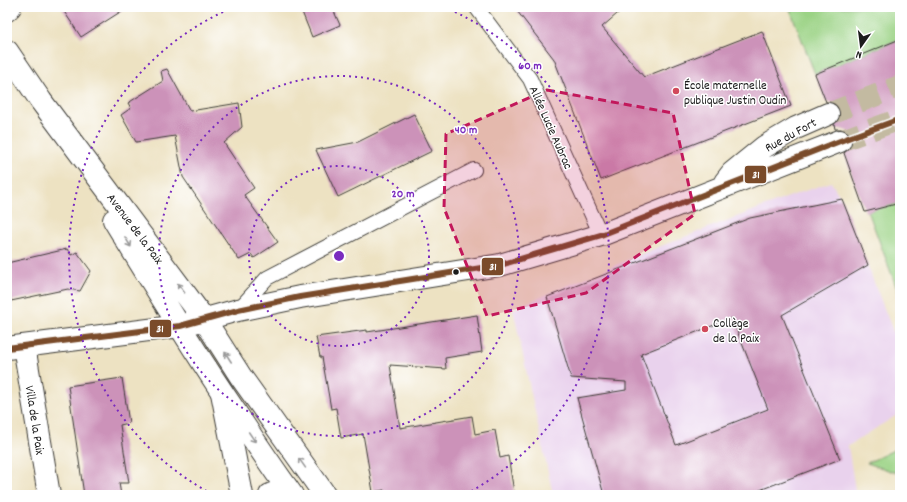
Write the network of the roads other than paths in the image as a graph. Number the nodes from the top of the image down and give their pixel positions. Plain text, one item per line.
1 (10, 7) edge
2 (476, 7) edge
3 (7, 10) edge
4 (7, 51) edge
5 (41, 101) junction
6 (828, 114) tunnel mouth
7 (840, 142) tunnel mouth
8 (474, 170) dead end
9 (719, 189) junction
10 (601, 235) junction
11 (238, 310) junction
12 (204, 319) junction
13 (180, 326) junction
14 (15, 347) edge
15 (222, 393) junction
16 (283, 493) edge
17 (49, 495) edge
18 (242, 495) edge
19 (325, 495) edge

1 - 3 street
2 - 10 lane, Allée Lucie Aubrac
4 - 5 street, Avenue de la Paix
12 -> 5 street, Avenue de la Paix
5 -> 13 street, Avenue de la Paix
6 - 9 street, Rue du Fort
7 - 9 street, Rue du Fort
8 - 11 lane
9 - 10 street, Rue du Fort
10 - 11 street, Rue du Fort
11 - 12 street, Rue du Fort
12 - 13 street, Rue du Fort
19 -> 12 street, Avenue de la Paix
13 - 14 street, Rue du Fort
13 - 15 street, Avenue de la Paix
14 - 17 street, Villa de la Paix
15 -> 16 street, Avenue de la Paix
15 - 18 street

